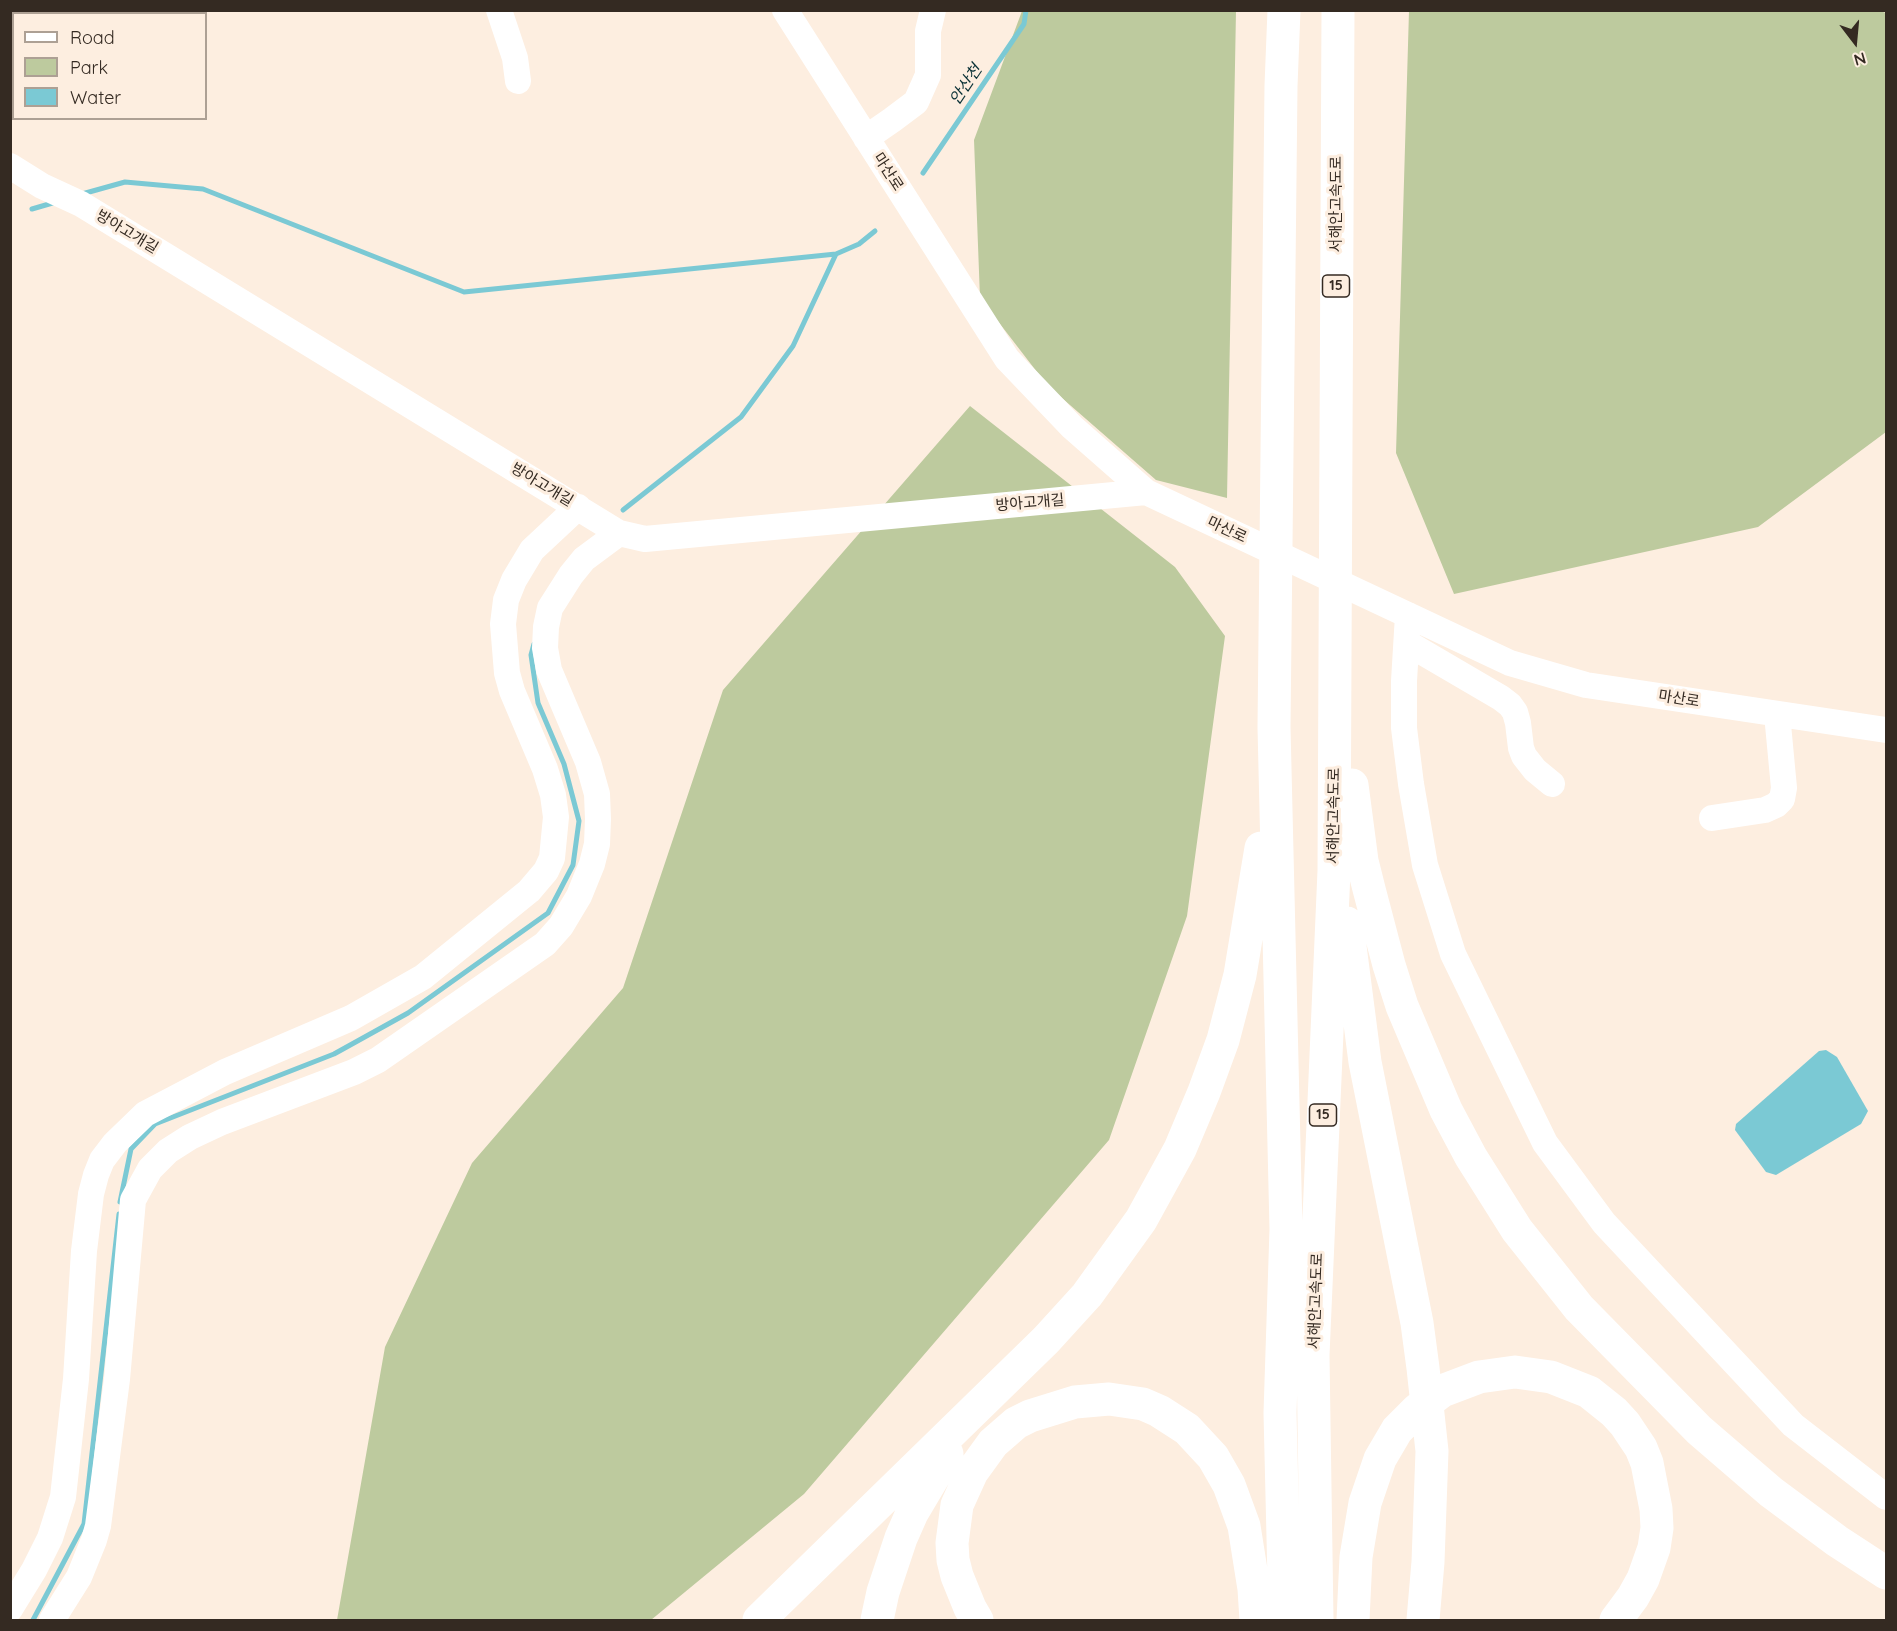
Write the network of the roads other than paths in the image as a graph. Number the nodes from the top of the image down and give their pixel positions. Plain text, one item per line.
1 (498, 10) edge
2 (785, 10) edge
3 (933, 10) edge
4 (1284, 10) edge
5 (1338, 10) edge
6 (519, 81) dead end
7 (866, 138) junction
8 (10, 165) edge
9 (1146, 492) junction
10 (578, 507) junction
11 (618, 533) junction
12 (1336, 610) junction
13 (1408, 615) junction
14 (1407, 643) junction
15 (1776, 714) junction
16 (1274, 727) junction
17 (1887, 730) edge
18 (1552, 784) dead end
19 (1712, 818) dead end
20 (975, 1409) junction
21 (1887, 1497) edge
22 (1887, 1573) edge
23 (10, 1609) edge
24 (52, 1620) edge
25 (759, 1620) edge
26 (878, 1620) edge
27 (977, 1620) edge
28 (1256, 1620) edge
29 (1285, 1620) edge
30 (1317, 1620) edge
31 (1353, 1620) edge
32 (1423, 1620) edge
33 (1616, 1620) edge

1 - 6 street
2 - 7 street, 마산로
3 - 7 street
4 - 16 highway
5 - 12 highway, 서해안고속도로 / 15
7 - 9 street, 마산로
8 - 10 street, 방아고개길
9 - 11 street, 방아고개길
9 - 13 street, 마산로
10 - 11 street, 방아고개길
10 - 23 street
11 - 24 street
12 - 22 highway
12 - 30 highway, 서해안고속도로 / 15
12 - 32 highway
13 - 14 street
13 - 15 street, 마산로
14 - 18 street
14 - 21 street
15 - 17 street, 마산로
15 - 19 street
16 - 20 highway
16 - 29 highway
20 - 25 highway
20 - 26 highway
27 - 28 highway
31 - 33 highway

